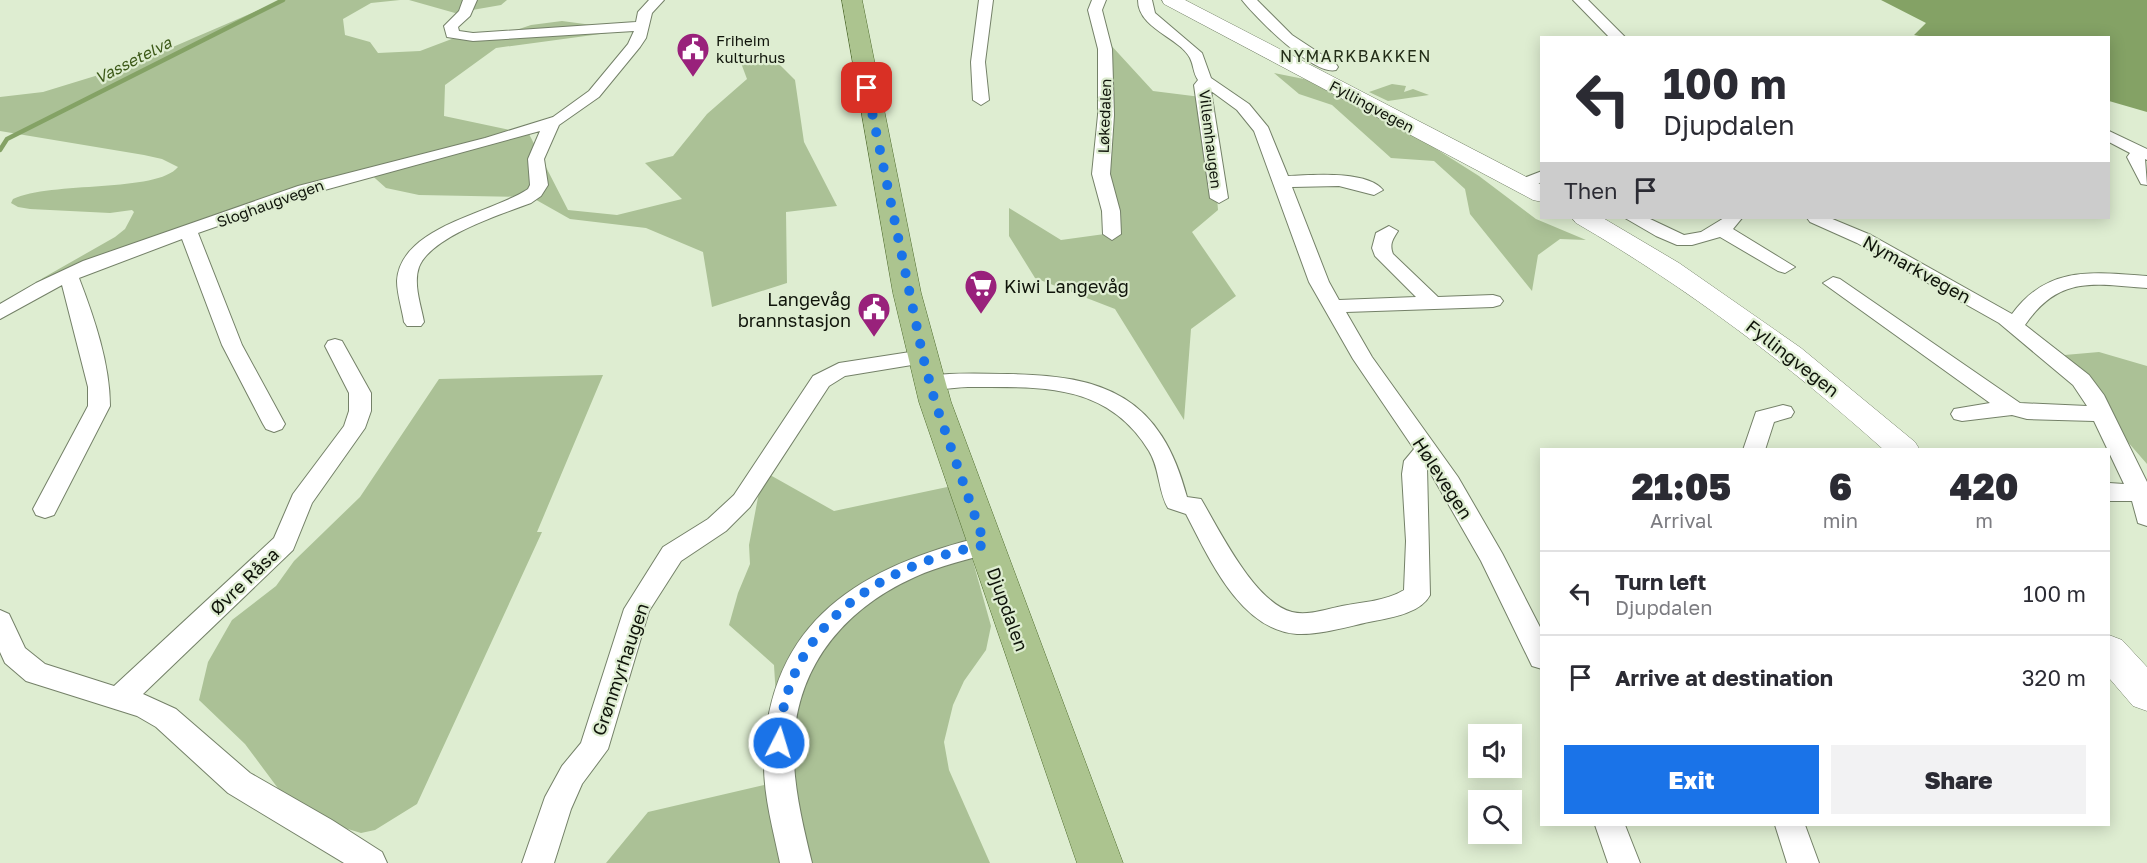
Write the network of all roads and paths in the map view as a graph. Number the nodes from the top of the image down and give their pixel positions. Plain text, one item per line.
1 (470, 0) edge
2 (657, 0) edge
3 (852, 0) edge
4 (986, 0) edge
5 (1099, 0) edge
6 (1145, 0) edge
7 (1171, 0) edge
8 (1249, 0) edge
9 (1580, 0) edge
10 (641, 26) junction
11 (1617, 36) edge
12 (1331, 68) dead end
13 (1206, 81) junction
14 (981, 100) dead end
15 (551, 124) junction
16 (2110, 136) edge
17 (2144, 153) edge
18 (1532, 180) edge
19 (2147, 180) edge
20 (1283, 182) junction
21 (1374, 190) dead end
22 (1219, 198) dead end
23 (1587, 219) edge
24 (1636, 219) edge
25 (1818, 219) edge
26 (1728, 224) edge
27 (1389, 231) dead end
28 (188, 232) junction
29 (1112, 234) dead end
30 (1785, 267) dead end
31 (68, 275) junction
32 (2147, 282) edge
33 (1833, 283) dead end
34 (1493, 301) dead end
35 (1432, 303) junction
36 (1332, 306) junction
37 (4, 308) edge
38 (414, 322) dead end
39 (2015, 325) junction
40 (335, 346) dead end
41 (926, 370) junction
42 (2012, 408) junction
43 (1783, 412) dead end
44 (1962, 414) dead end
45 (2103, 414) junction
46 (274, 424) dead end
47 (1755, 448) edge
48 (1902, 448) edge
49 (1427, 450) junction
50 (2110, 492) edge
51 (2144, 493) edge
52 (45, 509) dead end
53 (2147, 517) edge
54 (985, 545) junction
55 (0, 621) edge
56 (2110, 652) edge
57 (1540, 654) edge
58 (2147, 694) edge
59 (119, 699) junction
60 (1610, 826) edge
61 (1790, 826) edge
62 (371, 863) edge
63 (538, 863) edge
64 (796, 863) edge
65 (1100, 863) edge
66 (1624, 863) edge
67 (1803, 863) edge

1 - 10 street
2 - 10 street, Sloghaugvegen
3 - 41 main road, Djupdalen
4 - 14 street
5 - 29 street, Løkedalen
6 - 13 street
7 - 18 street, Fyllingvegen
8 - 12 street, Fyllingvegen
9 - 11 street
10 - 15 street, Sloghaugvegen
13 - 20 street, Hølevegen
13 - 22 street, Villemhaugen
15 - 28 street, Sloghaugvegen
15 - 38 street
16 - 17 street
17 - 19 street
20 - 21 street
20 - 36 street, Hølevegen
23 - 48 street, Fyllingvegen
24 - 26 street
25 - 39 street, Nymarkvegen
26 - 30 street
27 - 35 street
28 - 31 street, Sloghaugvegen
28 - 46 street
31 - 37 street, Sloghaugvegen
31 - 52 street
32 - 39 street
33 - 42 street
34 - 35 street
35 - 36 street
36 - 49 street, Hølevegen
39 - 45 street, Nymarkvegen
40 - 59 street, Øvre Råsa
41 - 49 street, Grønmyrhaugen
41 - 54 main road, Djupdalen
41 - 63 street, Grønmyrhaugen
42 - 44 street
42 - 45 street
43 - 47 street
45 - 51 street, Nymarkvegen
49 - 57 street, Hølevegen
50 - 51 street
51 - 53 street, Nymarkvegen
54 - 64 street
54 - 65 main road, Djupdalen
55 - 59 street
56 - 58 street
59 - 62 street
60 - 66 street
61 - 67 street

